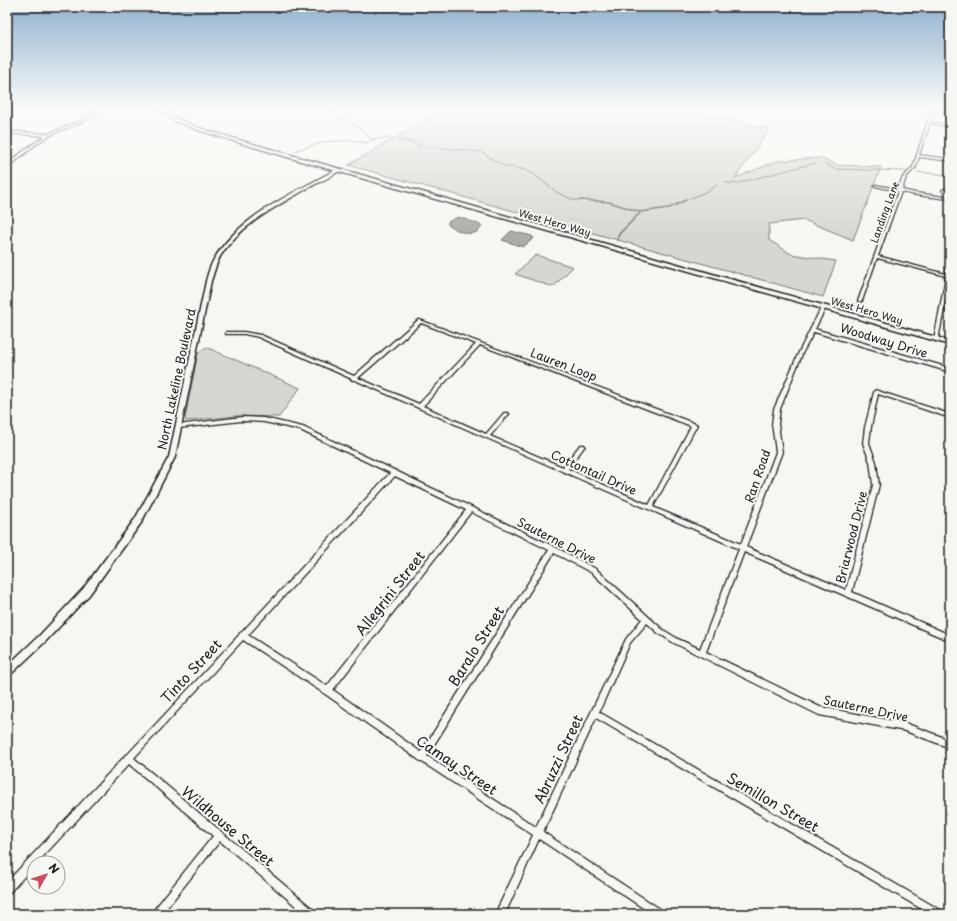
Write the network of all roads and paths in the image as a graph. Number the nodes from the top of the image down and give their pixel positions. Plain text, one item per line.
1 (25, 151) edge
2 (273, 151) edge
3 (919, 151) edge
4 (918, 156) junction
5 (950, 160) edge
6 (7, 166) edge
7 (338, 170) junction
8 (876, 186) dead end
9 (944, 190) dead end
10 (900, 191) junction
11 (950, 198) edge
12 (876, 257) junction
13 (950, 264) edge
14 (949, 276) edge
15 (860, 301) dead end
16 (824, 307) junction
17 (942, 307) junction
18 (950, 309) edge
19 (812, 330) junction
20 (228, 333) dead end
21 (936, 340) junction
22 (950, 343) edge
23 (479, 344) junction
24 (950, 370) edge
25 (354, 379) junction
26 (420, 406) junction
27 (506, 414) dead end
28 (950, 416) edge
29 (179, 426) junction
30 (487, 436) junction
31 (582, 446) dead end
32 (564, 470) junction
33 (395, 472) junction
34 (650, 508) junction
35 (470, 509) junction
36 (553, 548) junction
37 (743, 548) junction
38 (848, 594) junction
39 (646, 619) junction
40 (242, 635) junction
41 (950, 638) edge
42 (702, 653) junction
43 (7, 672) edge
44 (328, 691) junction
45 (594, 713) junction
46 (950, 744) edge
47 (422, 757) junction
48 (128, 758) junction
49 (538, 833) junction
50 (219, 835) junction
51 (7, 889) edge
52 (156, 914) edge
53 (312, 914) edge
54 (500, 914) edge
55 (660, 914) edge
56 (939, 914) edge

1 - 6 street
2 - 7 main road, West Hero Way
3 - 4 street, Landing Lane
4 - 5 street
4 - 10 street, Landing Lane
7 - 16 main road, West Hero Way
7 - 29 street, North Lakeline Boulevard
8 - 10 street
9 - 11 street
10 - 11 street
10 - 12 street, Landing Lane
12 - 14 street
12 - 15 street, Landing Lane
13 - 14 street
14 - 17 street
16 - 19 street, Ran Road
16 - 21 main road, West Hero Way
17 - 18 street
17 - 21 street
19 - 24 street, Woodway Drive
19 - 37 street, Ran Road
20 - 25 street, Cottontail Drive
21 - 22 main road, West Hero Way
23 - 25 street, Lauren Loop
23 - 26 street
23 - 34 street, Lauren Loop
25 - 26 street, Cottontail Drive
26 - 30 street, Cottontail Drive
27 - 30 street
28 - 38 street, Briarwood Drive
29 - 33 street, Sauterne Drive
29 - 43 street, North Lakeline Boulevard
30 - 32 street, Cottontail Drive
31 - 32 street
32 - 34 street, Cottontail Drive
33 - 35 street, Sauterne Drive
33 - 40 street, Tinto Street
34 - 37 street, Cottontail Drive
35 - 36 street, Sauterne Drive
35 - 44 street, Allegrini Street
36 - 39 street, Sauterne Drive
36 - 47 street, Baralo Street
37 - 38 street, Cottontail Drive
37 - 42 street, Ran Road
38 - 41 street, Cottontail Drive
39 - 42 street, Sauterne Drive
39 - 45 street, Abruzzi Street
40 - 44 street, Camay Street
40 - 48 street, Tinto Street
42 - 46 street, Sauterne Drive
44 - 47 street, Camay Street
45 - 49 street, Abruzzi Street
45 - 56 street, Semillon Street
47 - 49 street, Camay Street
48 - 50 street, Wildhouse Street
48 - 51 street, Tinto Street
49 - 54 street, Abruzzi Street
49 - 55 street, Camay Street
50 - 52 street
50 - 53 street, Wildhouse Street

